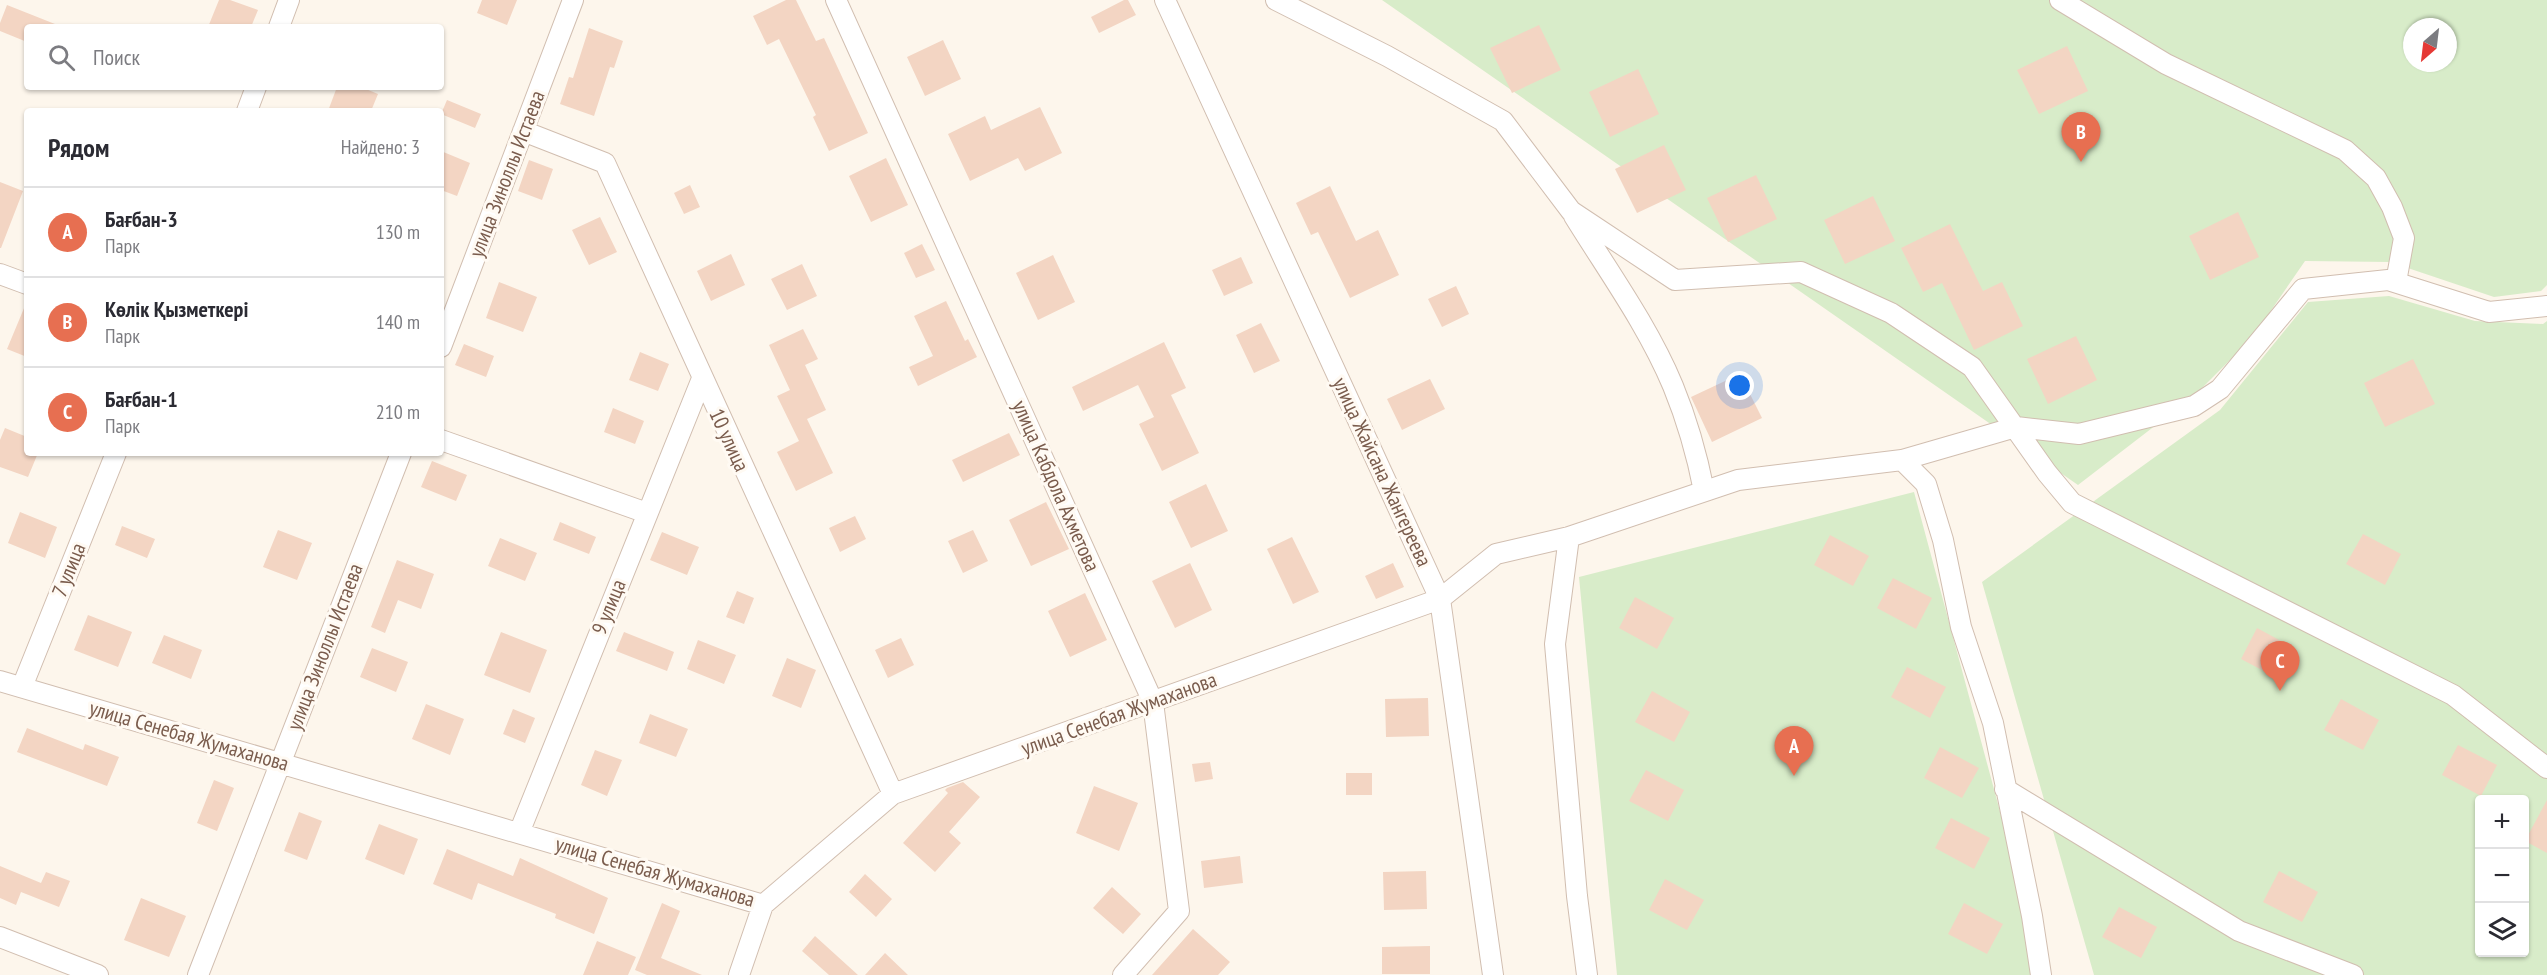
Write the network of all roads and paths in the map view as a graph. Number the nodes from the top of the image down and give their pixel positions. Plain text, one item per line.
1 (289, 0) edge
2 (573, 0) edge
3 (836, 0) edge
4 (1165, 0) edge
5 (1276, 0) edge
6 (2060, 0) edge
7 (280, 24) edge
8 (255, 90) edge
9 (248, 108) edge
10 (523, 131) junction
11 (1571, 211) junction
12 (0, 274) edge
13 (2396, 282) junction
14 (24, 283) edge
15 (2547, 306) edge
16 (444, 339) edge
17 (702, 381) junction
18 (2016, 427) junction
19 (444, 441) edge
20 (116, 456) edge
21 (400, 456) edge
22 (1902, 460) junction
23 (1704, 491) junction
24 (647, 513) junction
25 (1569, 537) junction
26 (1440, 599) junction
27 (0, 681) edge
28 (22, 687) junction
29 (1153, 702) junction
30 (280, 763) junction
31 (2547, 768) edge
32 (2005, 789) junction
33 (892, 794) junction
34 (519, 833) junction
35 (763, 904) junction
36 (0, 937) edge
37 (98, 975) edge
38 (198, 975) edge
39 (739, 975) edge
40 (1122, 975) edge
41 (1493, 975) edge
42 (1587, 975) edge
43 (2041, 975) edge
44 (2353, 975) edge

1 - 7 street
2 - 10 street, улица Зиноллы Истаева
3 - 29 street, улица Кабдола Ахметова
4 - 26 street, улица Жайсана Жангереева
5 - 11 street
6 - 13 street
8 - 9 street
10 - 16 street, улица Зиноллы Истаева
10 - 17 street, 10 улица
11 - 18 street
11 - 23 street
12 - 14 street
13 - 15 street
13 - 18 street
17 - 24 street, 9 улица
17 - 33 street, 10 улица
18 - 22 street, улица Сенебая Жумаханова
18 - 31 street
19 - 24 street
20 - 28 street, 7 улица
21 - 30 street, улица Зиноллы Истаева
22 - 23 street, улица Сенебая Жумаханова
22 - 32 street
23 - 25 street, улица Сенебая Жумаханова
24 - 34 street, 9 улица
25 - 26 street, улица Сенебая Жумаханова
25 - 42 street
26 - 29 street, улица Сенебая Жумаханова
26 - 41 street, улица Жайсана Жангереева
27 - 28 street, улица Сенебая Жумаханова
28 - 30 street, улица Сенебая Жумаханова
29 - 33 street, улица Сенебая Жумаханова
29 - 40 street, улица Кабдола Ахметова
30 - 34 street, улица Сенебая Жумаханова
30 - 38 street, улица Зиноллы Истаева
32 - 43 street
32 - 44 street
33 - 35 street, улица Сенебая Жумаханова
34 - 35 street, улица Сенебая Жумаханова
35 - 39 street
36 - 37 street

